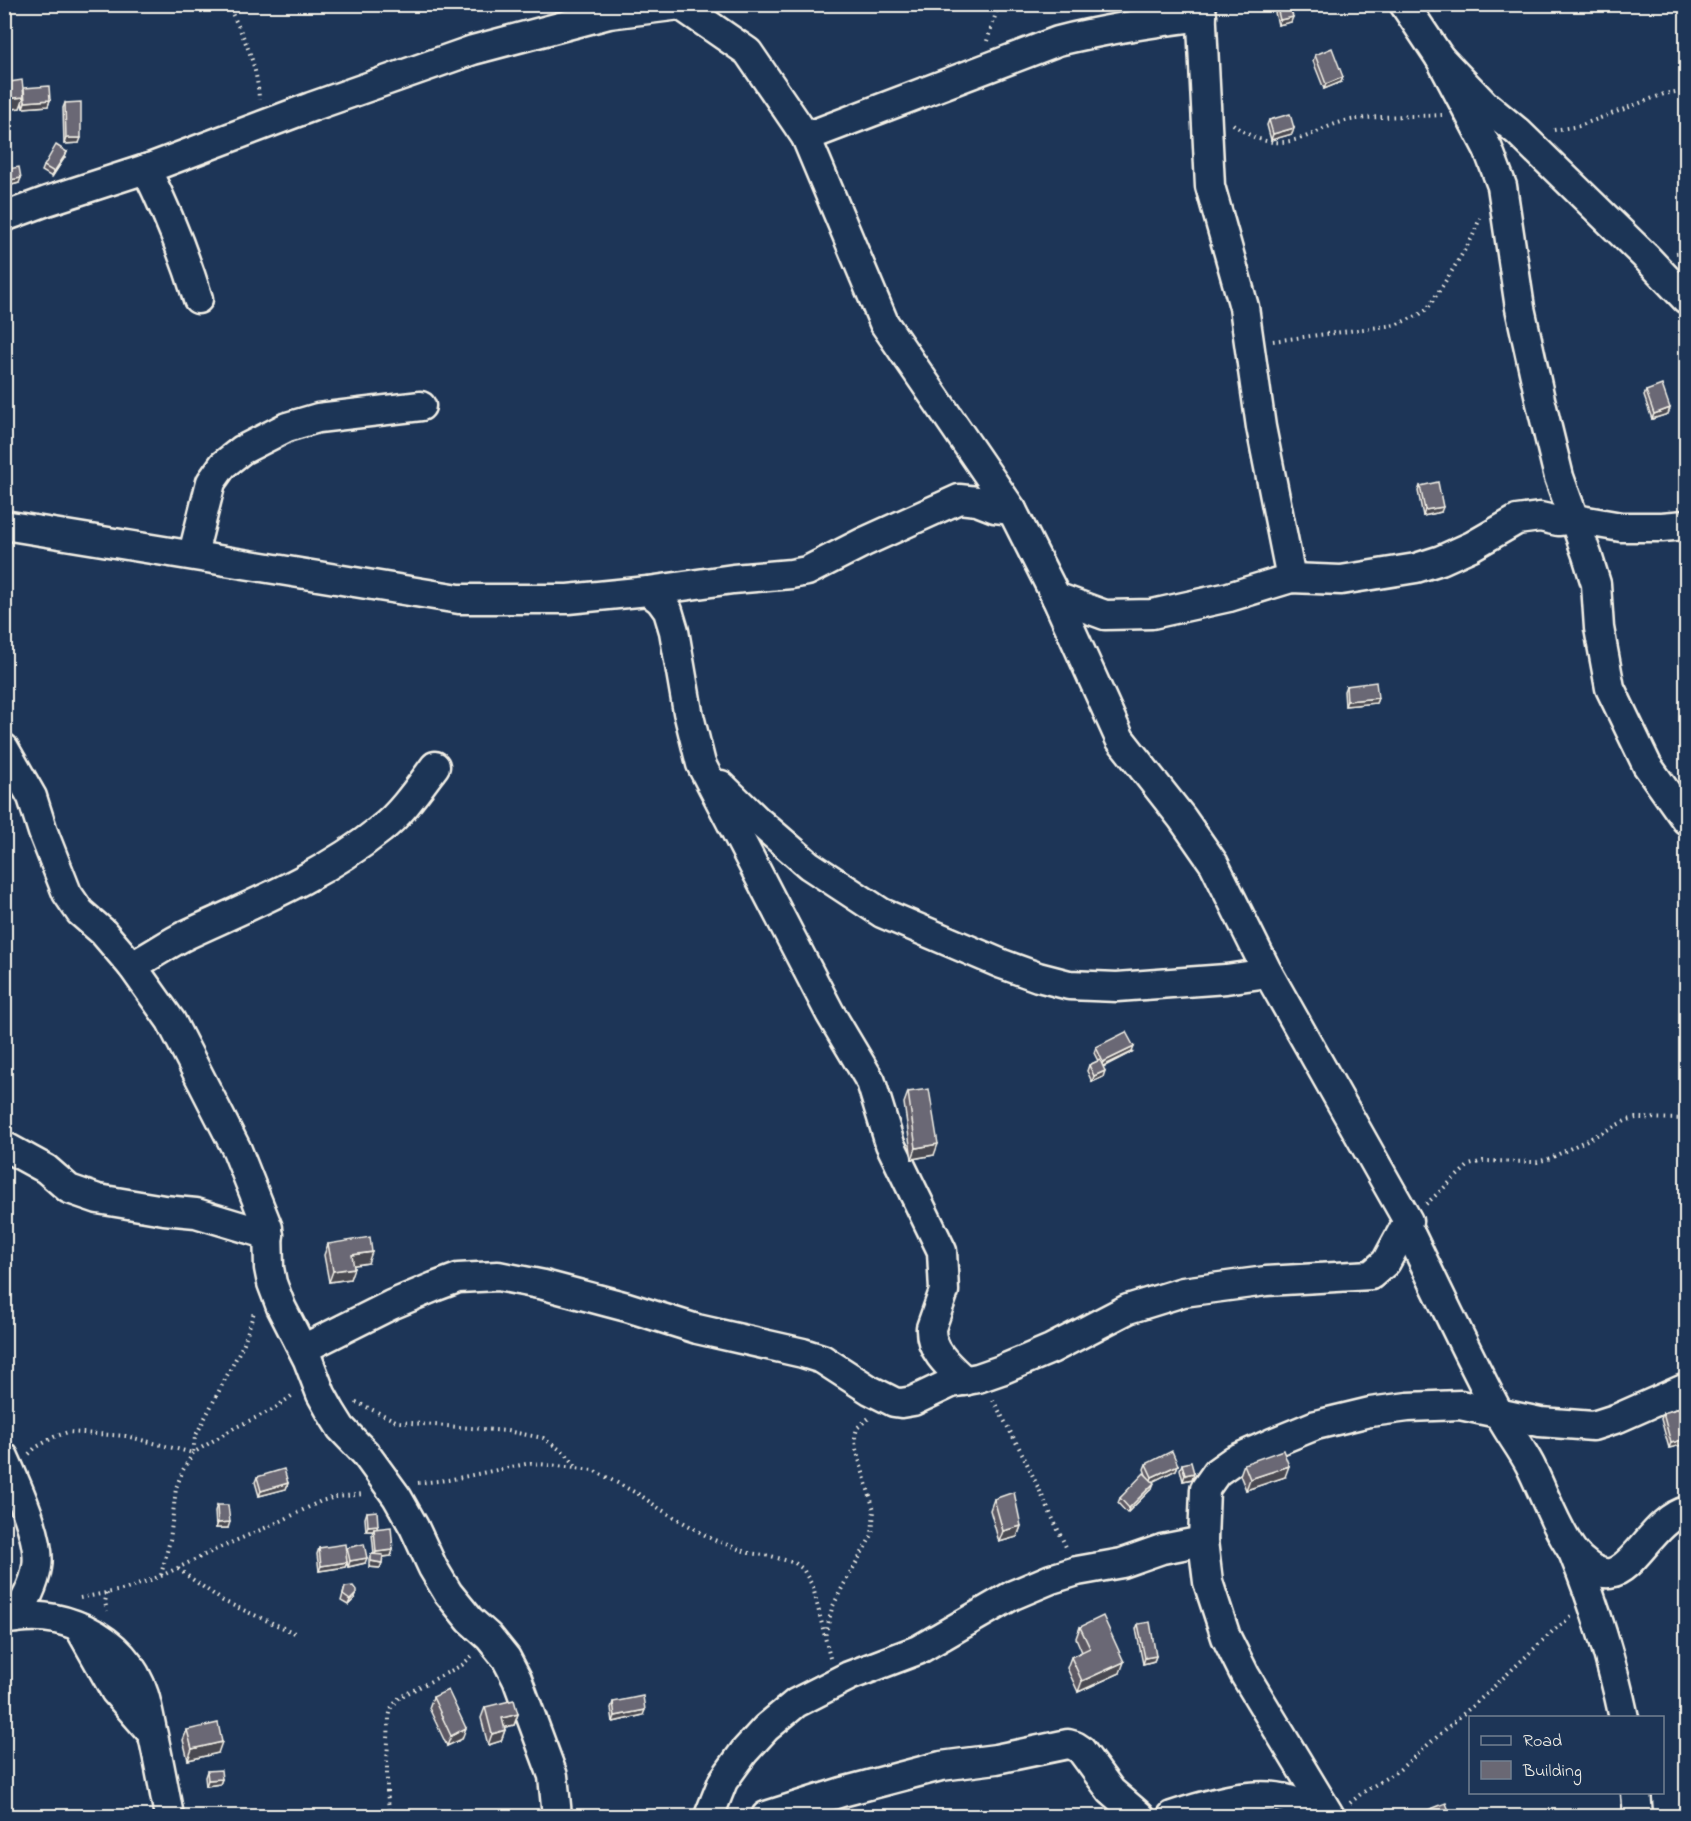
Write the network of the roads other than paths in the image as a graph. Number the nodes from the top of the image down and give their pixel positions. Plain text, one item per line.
1 (1404, 4) edge
2 (680, 5) edge
3 (1202, 10) edge
4 (1440, 58) junction
5 (806, 137) junction
6 (146, 169) junction
7 (4, 217) edge
8 (198, 299) dead end
9 (1686, 299) edge
10 (421, 406) dead end
11 (1559, 477) junction
12 (1012, 510) junction
13 (1533, 518) junction
14 (1575, 519) junction
15 (4, 525) edge
16 (1686, 525) edge
17 (193, 555) junction
18 (1291, 578) junction
19 (648, 591) junction
20 (1056, 597) junction
21 (4, 748) edge
22 (701, 764) junction
23 (435, 766) dead end
24 (1686, 820) edge
25 (132, 966) junction
26 (1268, 973) junction
27 (4, 1146) edge
28 (1407, 1223) junction
29 (269, 1235) junction
30 (311, 1367) junction
31 (972, 1379) junction
32 (1686, 1388) edge
33 (1498, 1413) junction
34 (8, 1467) edge
35 (1686, 1511) edge
36 (1203, 1541) junction
37 (1574, 1552) junction
38 (19, 1618) edge
39 (1624, 1716) edge
40 (1636, 1794) edge
41 (1335, 1813) edge
42 (169, 1816) edge
43 (557, 1816) edge
44 (709, 1816) edge
45 (766, 1816) edge
46 (1140, 1816) edge
47 (1172, 1816) edge
48 (1638, 1816) edge

1 - 4 street
2 - 5 street
2 - 6 street
3 - 5 street
3 - 18 street
4 - 9 street
4 - 11 street
5 - 12 street
6 - 7 street
6 - 8 street
10 - 17 street
11 - 13 street
11 - 14 street
12 - 19 street
12 - 20 street
13 - 14 street
13 - 18 street
14 - 16 street
14 - 24 street
15 - 17 street
17 - 19 street
18 - 20 street
19 - 22 street
20 - 26 street
21 - 25 street
22 - 26 street
22 - 31 street
23 - 25 street
25 - 29 street
26 - 28 street
27 - 29 street
28 - 31 street
28 - 33 street
29 - 30 street
30 - 31 street
30 - 43 street
32 - 33 street
33 - 36 street
33 - 37 street
34 - 38 street
35 - 37 street
36 - 41 street
36 - 44 street
37 - 39 street
38 - 42 street
40 - 48 street
41 - 47 street
45 - 46 street

